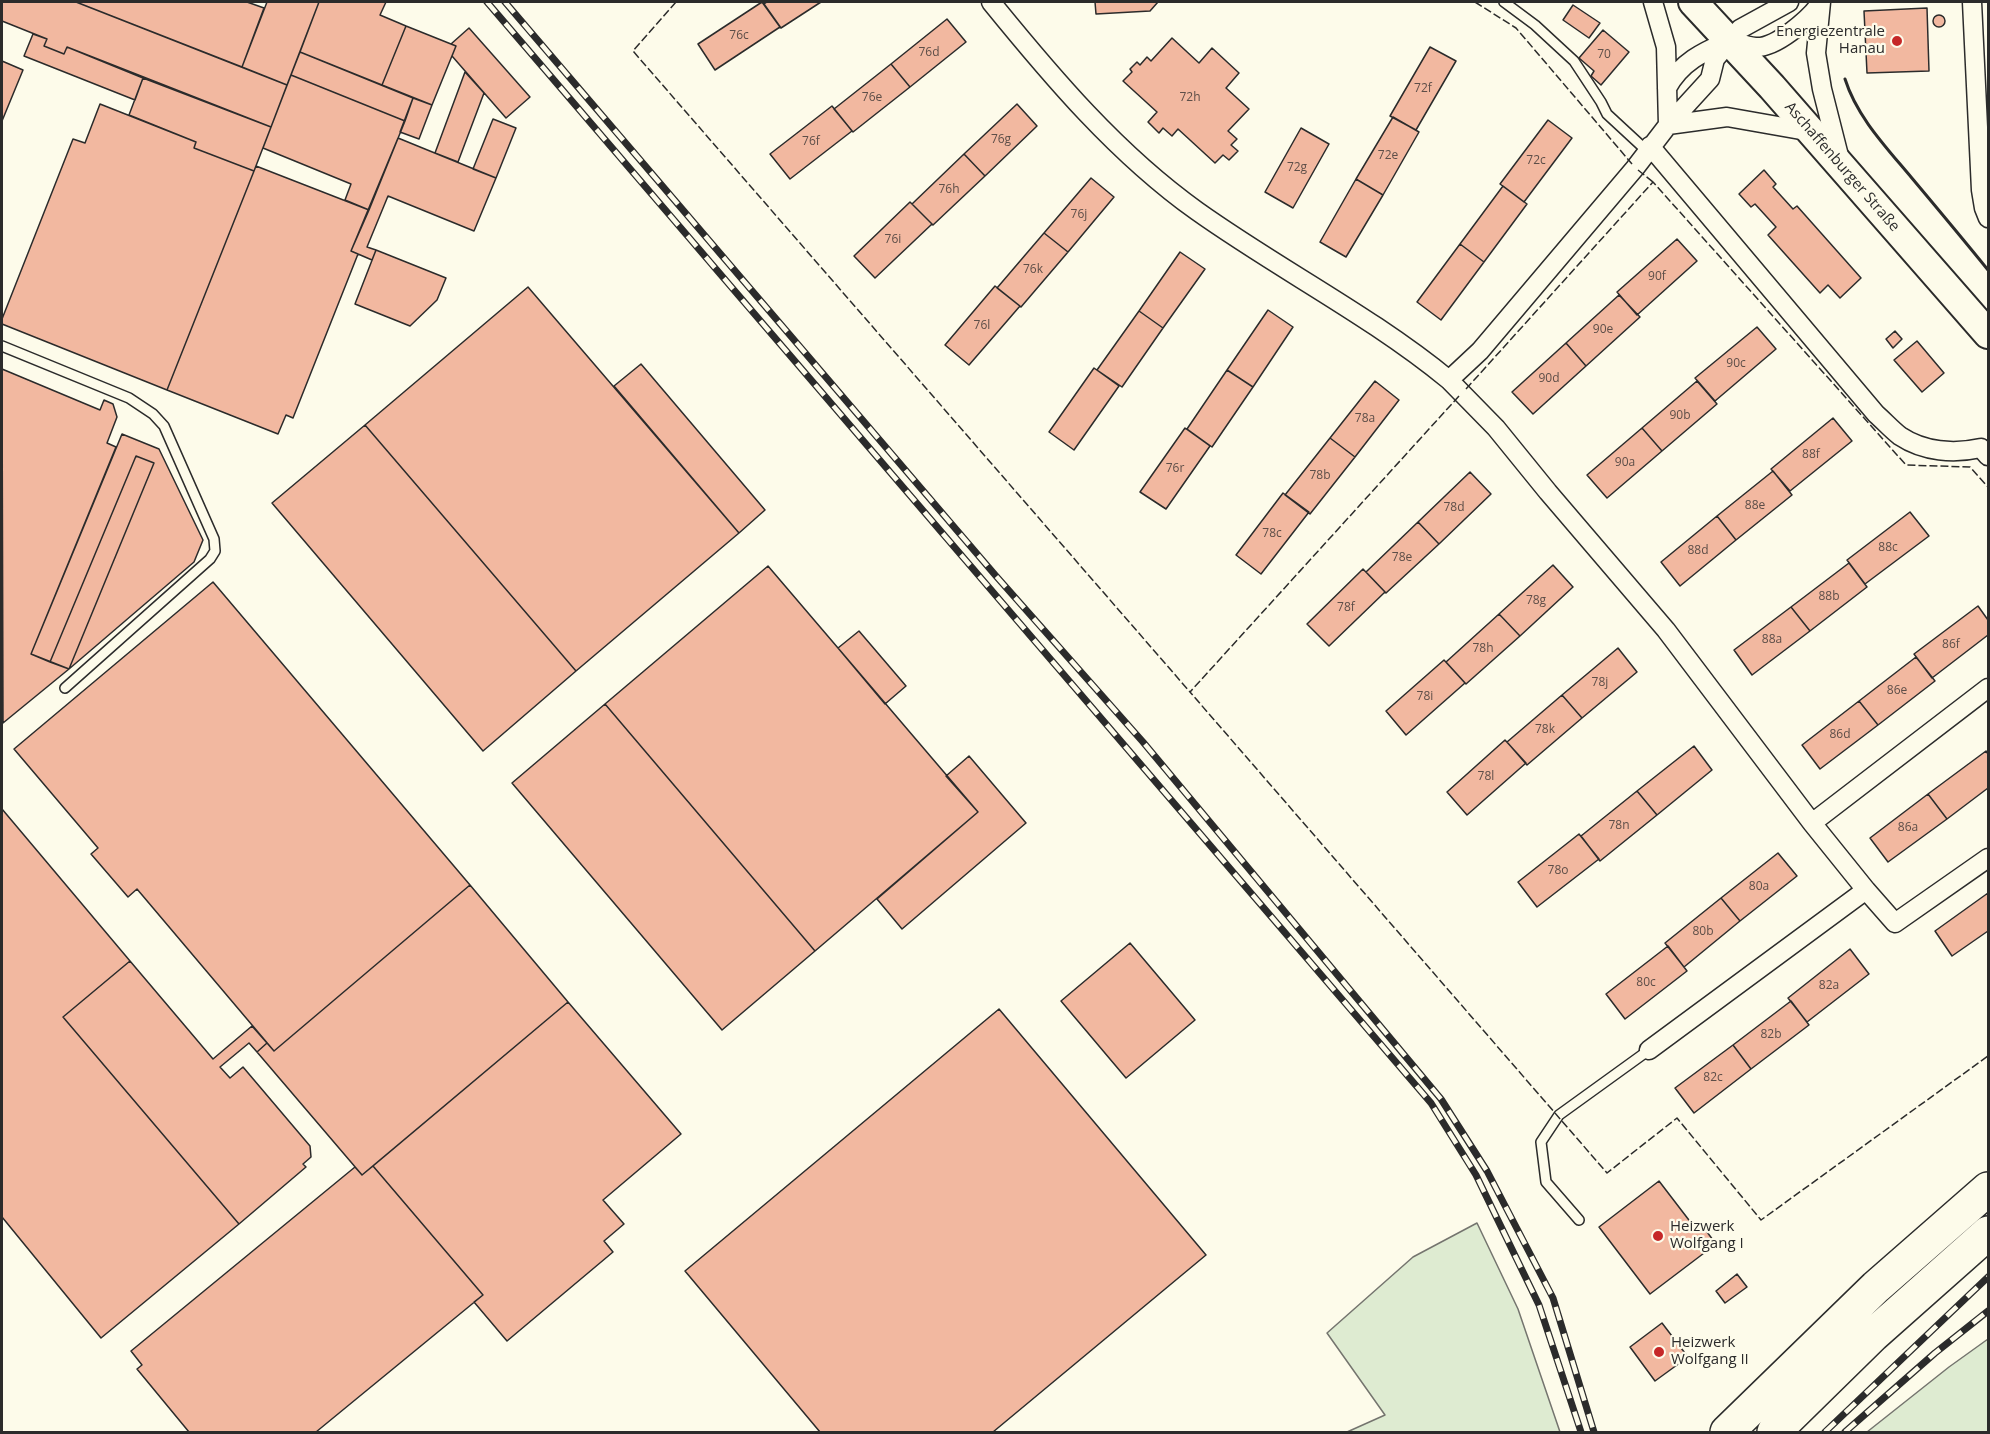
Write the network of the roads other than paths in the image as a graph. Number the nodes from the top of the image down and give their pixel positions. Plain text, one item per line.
1 (991, 2) edge
2 (1504, 2) edge
3 (1653, 2) edge
4 (1693, 2) edge
5 (1789, 2) edge
6 (1820, 2) edge
7 (1972, 2) edge
8 (1723, 50) junction
9 (1667, 88) junction
10 (1668, 125) junction
11 (1812, 132) junction
12 (1648, 148) junction
13 (1842, 166) junction
14 (1989, 218) edge
15 (1989, 334) edge
16 (2, 346) edge
17 (1449, 380) junction
18 (1989, 456) edge
19 (65, 688) dead end
20 (1989, 688) edge
21 (1812, 823) junction
22 (1989, 858) edge
23 (1866, 890) junction
24 (1648, 1050) joint
25 (1989, 1189) edge
26 (1579, 1220) dead end
27 (1989, 1233) edge
28 (1727, 1432) edge
29 (1774, 1432) edge

1 - 17 street
2 - 12 lane
3 - 9 street
4 - 8 main road, Aschaffenburger Straße
5 - 8 street
6 - 8 street
6 - 13 street
7 - 14 street
8 - 9 street
8 - 10 street
8 - 11 main road, Aschaffenburger Straße
9 - 10 street
10 - 11 street
10 - 12 street
11 - 13 main road, Aschaffenburger Straße
12 - 17 street
12 - 18 street
13 - 15 main road, Aschaffenburger Straße
16 - 19 lane
17 - 21 street
20 - 21 street
21 - 23 street
22 - 23 street
23 - 24 street
24 - 26 lane
25 - 28 highway
27 - 29 highway

